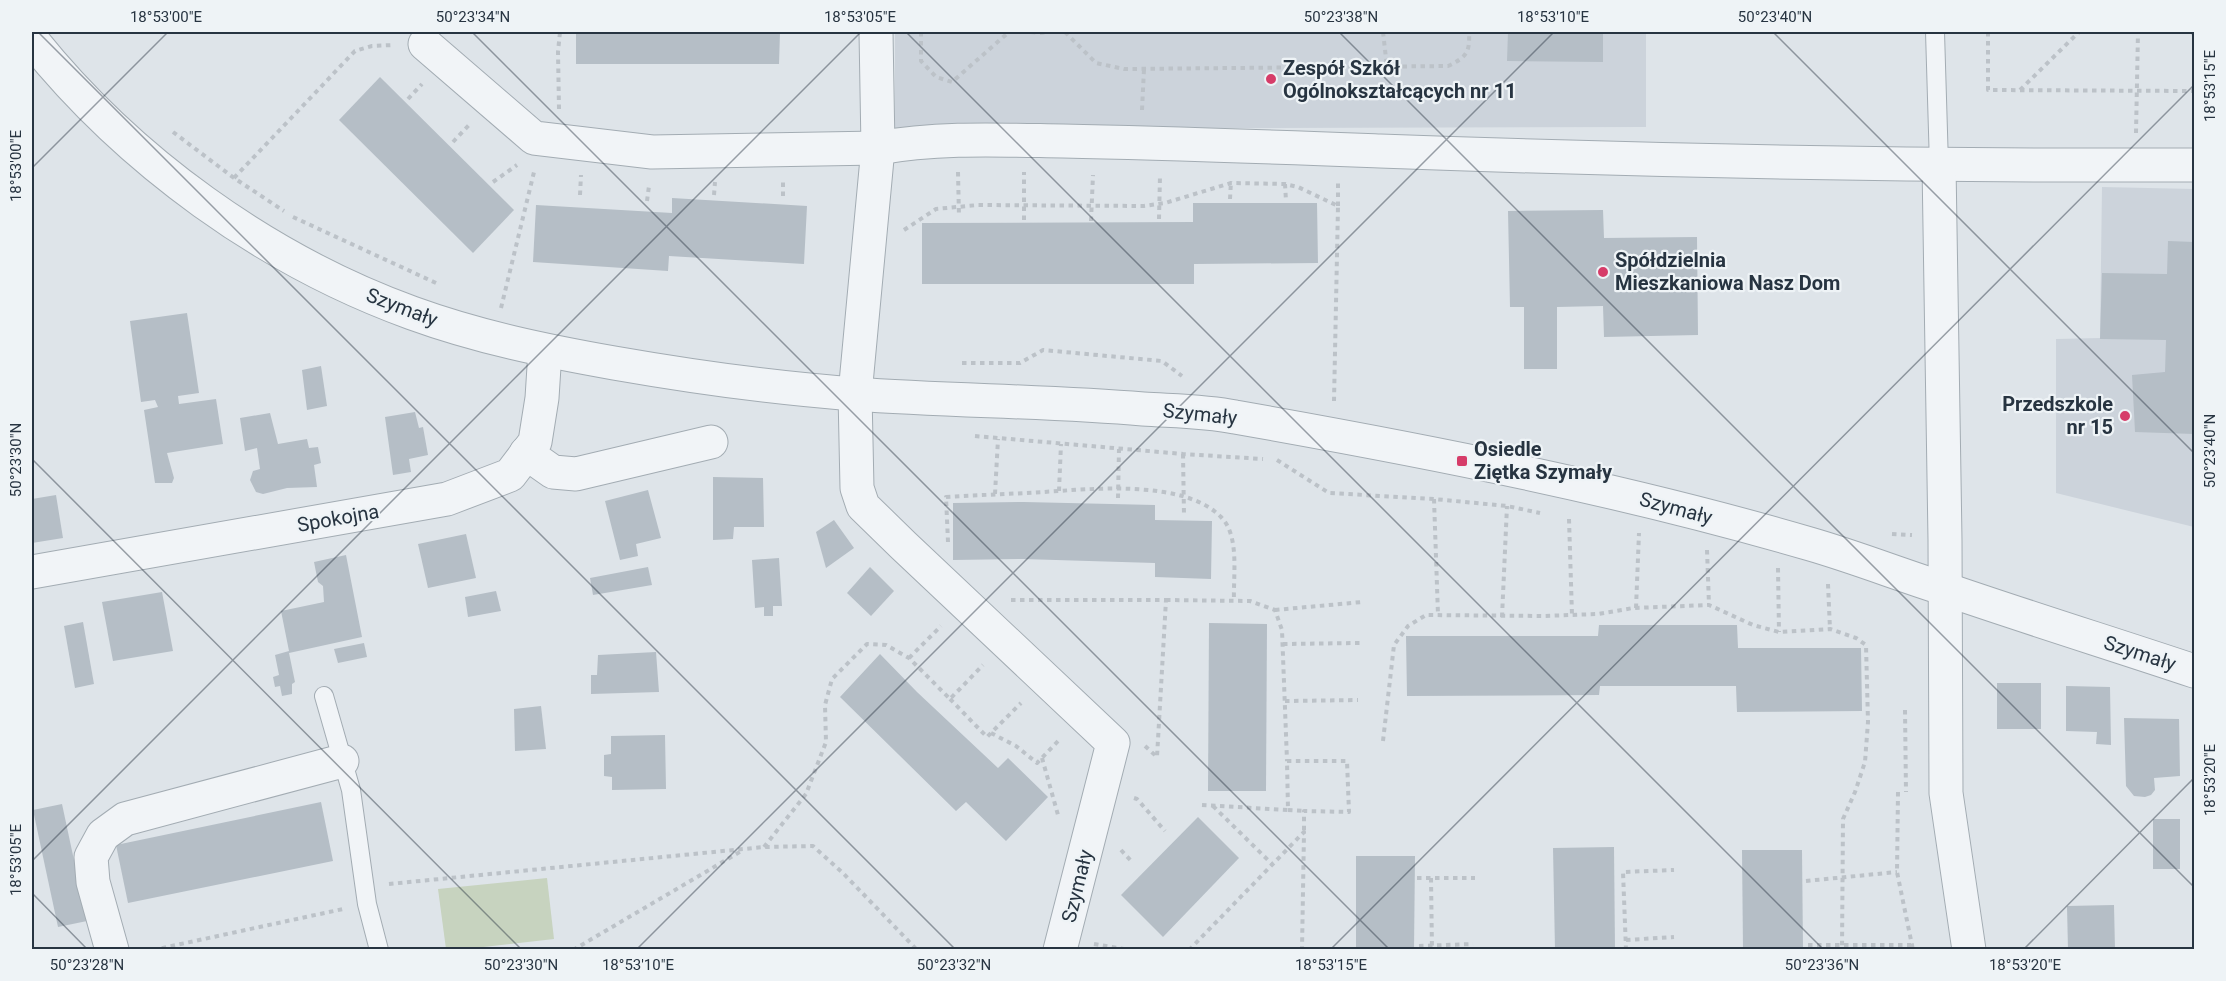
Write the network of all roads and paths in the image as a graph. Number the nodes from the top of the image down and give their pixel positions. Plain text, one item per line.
1 (560, 32) edge
2 (876, 32) edge
3 (921, 32) edge
4 (1009, 32) edge
5 (1031, 32) edge
6 (1050, 32) edge
7 (1065, 32) edge
8 (1383, 32) edge
9 (1469, 32) edge
10 (1935, 32) edge
11 (1988, 32) edge
12 (2079, 32) edge
13 (2138, 32) edge
14 (32, 40) edge
15 (425, 44) joint
16 (1387, 66) junction
17 (1143, 69) junction
18 (2019, 91) junction
19 (2137, 91) junction
20 (2194, 91) edge
21 (1142, 115) dead end
22 (166, 127) dead end
23 (559, 141) junction
24 (957, 141) junction
25 (1025, 141) junction
26 (1095, 142) junction
27 (1161, 142) junction
28 (878, 148) junction
29 (536, 165) dead end
30 (1940, 165) junction
31 (2136, 165) junction
32 (2194, 165) edge
33 (234, 178) junction
34 (1159, 204) junction
35 (1091, 205) junction
36 (1024, 206) junction
37 (958, 207) junction
38 (959, 217) dead end
39 (1159, 219) dead end
40 (1024, 220) dead end
41 (1091, 221) dead end
42 (869, 242) junction
43 (437, 284) dead end
44 (508, 314) dead end
45 (545, 351) junction
46 (956, 363) dead end
47 (1192, 379) dead end
48 (855, 394) junction
49 (1334, 403) dead end
50 (974, 436) dead end
51 (998, 439) junction
52 (711, 442) dead end
53 (1061, 444) junction
54 (1119, 449) junction
55 (526, 453) junction
56 (1183, 454) junction
57 (1264, 459) dead end
58 (1275, 459) dead end
59 (1118, 488) junction
60 (1059, 491) junction
61 (995, 495) junction
62 (1184, 496) junction
63 (1118, 498) dead end
64 (1434, 499) junction
65 (1507, 506) junction
66 (1184, 515) dead end
67 (1548, 515) dead end
68 (1558, 517) dead end
69 (1569, 519) junction
70 (1581, 522) dead end
71 (1628, 531) dead end
72 (1639, 533) junction
73 (1648, 535) dead end
74 (1697, 547) dead end
75 (1707, 549) junction
76 (1714, 551) dead end
77 (949, 552) dead end
78 (1787, 570) dead end
79 (32, 572) edge
80 (1839, 584) dead end
81 (1945, 590) junction
82 (1002, 600) dead end
83 (1166, 600) junction
84 (1234, 601) junction
85 (1362, 602) dead end
86 (1709, 605) junction
87 (1636, 608) junction
88 (1275, 610) junction
89 (1438, 615) junction
90 (1572, 615) junction
91 (1502, 616) junction
92 (948, 619) dead end
93 (1830, 629) junction
94 (1779, 632) junction
95 (1360, 643) dead end
96 (1283, 644) junction
97 (909, 658) junction
98 (990, 658) dead end
99 (2194, 671) edge
100 (324, 696) dead end
101 (950, 699) junction
102 (1358, 700) dead end
103 (1285, 701) junction
104 (1022, 702) dead end
105 (1905, 710) dead end
106 (1067, 731) dead end
107 (991, 733) junction
108 (1140, 741) dead end
109 (1383, 741) dead end
110 (1042, 758) junction
111 (342, 761) junction
112 (1287, 761) junction
113 (1898, 792) dead end
114 (1906, 792) dead end
115 (1202, 805) dead end
116 (1212, 806) junction
117 (1288, 810) junction
118 (1304, 811) junction
119 (1060, 820) dead end
120 (1304, 832) junction
121 (764, 847) junction
122 (746, 848) junction
123 (1272, 864) junction
124 (1674, 870) dead end
125 (1897, 872) junction
126 (1843, 877) junction
127 (1418, 878) dead end
128 (1431, 878) junction
129 (1475, 878) dead end
130 (1806, 881) dead end
131 (366, 896) junction
132 (1674, 937) dead end
133 (1626, 940) junction
134 (1473, 944) dead end
135 (1808, 945) dead end
136 (1072, 946) edge
137 (1419, 946) dead end
138 (1842, 947) edge
139 (1912, 947) edge
140 (1432, 948) edge
141 (112, 950) edge
142 (153, 950) edge
143 (380, 950) edge
144 (573, 950) edge
145 (917, 950) edge
146 (1129, 950) edge
147 (1189, 950) edge
148 (1302, 950) edge
149 (1626, 950) edge
150 (1907, 950) edge
151 (1969, 950) edge

1 - 23 path
2 - 28 street, Szymały
3 - 4 path
5 - 6 path
7 - 17 path
8 - 16 path
9 - 16 path
10 - 30 lane
11 - 18 path
12 - 18 path
13 - 19 path
14 - 45 street, Szymały
15 - 23 street
15 - 33 path
16 - 17 path
17 - 21 path
18 - 19 path
19 - 20 path
19 - 31 path
22 - 33 path
23 - 28 street
24 - 25 street
24 - 28 street
24 - 37 path
25 - 26 street
25 - 36 path
26 - 27 street
26 - 35 path
27 - 30 street
27 - 34 path
28 - 42 street, Szymały
29 - 44 path
30 - 31 street
30 - 81 street
31 - 32 street
33 - 43 path
34 - 35 path
34 - 39 path
34 - 49 path
35 - 36 path
35 - 41 path
36 - 37 path
36 - 40 path
37 - 38 path
37 - 42 path
42 - 48 street, Szymały
45 - 48 street, Szymały
45 - 55 street, Spokojna
46 - 47 path
48 - 81 street, Szymały
48 - 136 street, Szymały
50 - 51 path
51 - 53 path
51 - 61 path
52 - 55 street
53 - 54 path
53 - 60 path
54 - 56 path
54 - 59 path
55 - 79 street, Spokojna
56 - 57 path
56 - 62 path
58 - 64 path
59 - 60 path
59 - 62 path
59 - 63 path
60 - 61 path
61 - 77 path
62 - 66 path
62 - 84 path
64 - 65 path
64 - 89 path
65 - 67 path
65 - 91 path
68 - 69 path
69 - 70 path
69 - 90 path
71 - 72 path
72 - 73 path
72 - 87 path
74 - 75 path
75 - 76 path
75 - 86 path
78 - 94 path
80 - 93 path
81 - 99 street, Szymały
81 - 151 street
82 - 83 path
83 - 84 path
83 - 108 path
84 - 88 path
85 - 88 path
86 - 87 path
86 - 94 path
87 - 90 path
88 - 96 path
89 - 91 path
89 - 109 path
90 - 91 path
92 - 97 path
93 - 94 path
93 - 126 path
95 - 96 path
96 - 103 path
97 - 101 path
97 - 121 path
98 - 101 path
100 - 111 lane
101 - 107 path
102 - 103 path
103 - 112 path
104 - 107 path
105 - 114 path
106 - 110 path
107 - 110 path
110 - 119 path
111 - 131 lane
111 - 141 street
112 - 117 path
112 - 118 path
113 - 125 path
115 - 116 path
116 - 117 path
116 - 123 path
117 - 118 path
118 - 120 path
120 - 123 path
120 - 148 path
121 - 122 path
121 - 145 path
122 - 131 path
122 - 144 path
123 - 147 path
124 - 133 path
125 - 126 path
125 - 139 path
126 - 130 path
126 - 138 path
127 - 128 path
128 - 129 path
128 - 140 path
131 - 142 path
131 - 143 lane
132 - 133 path
133 - 149 path
134 - 140 path
135 - 138 path
136 - 146 path
137 - 140 path
138 - 139 path
139 - 150 path

